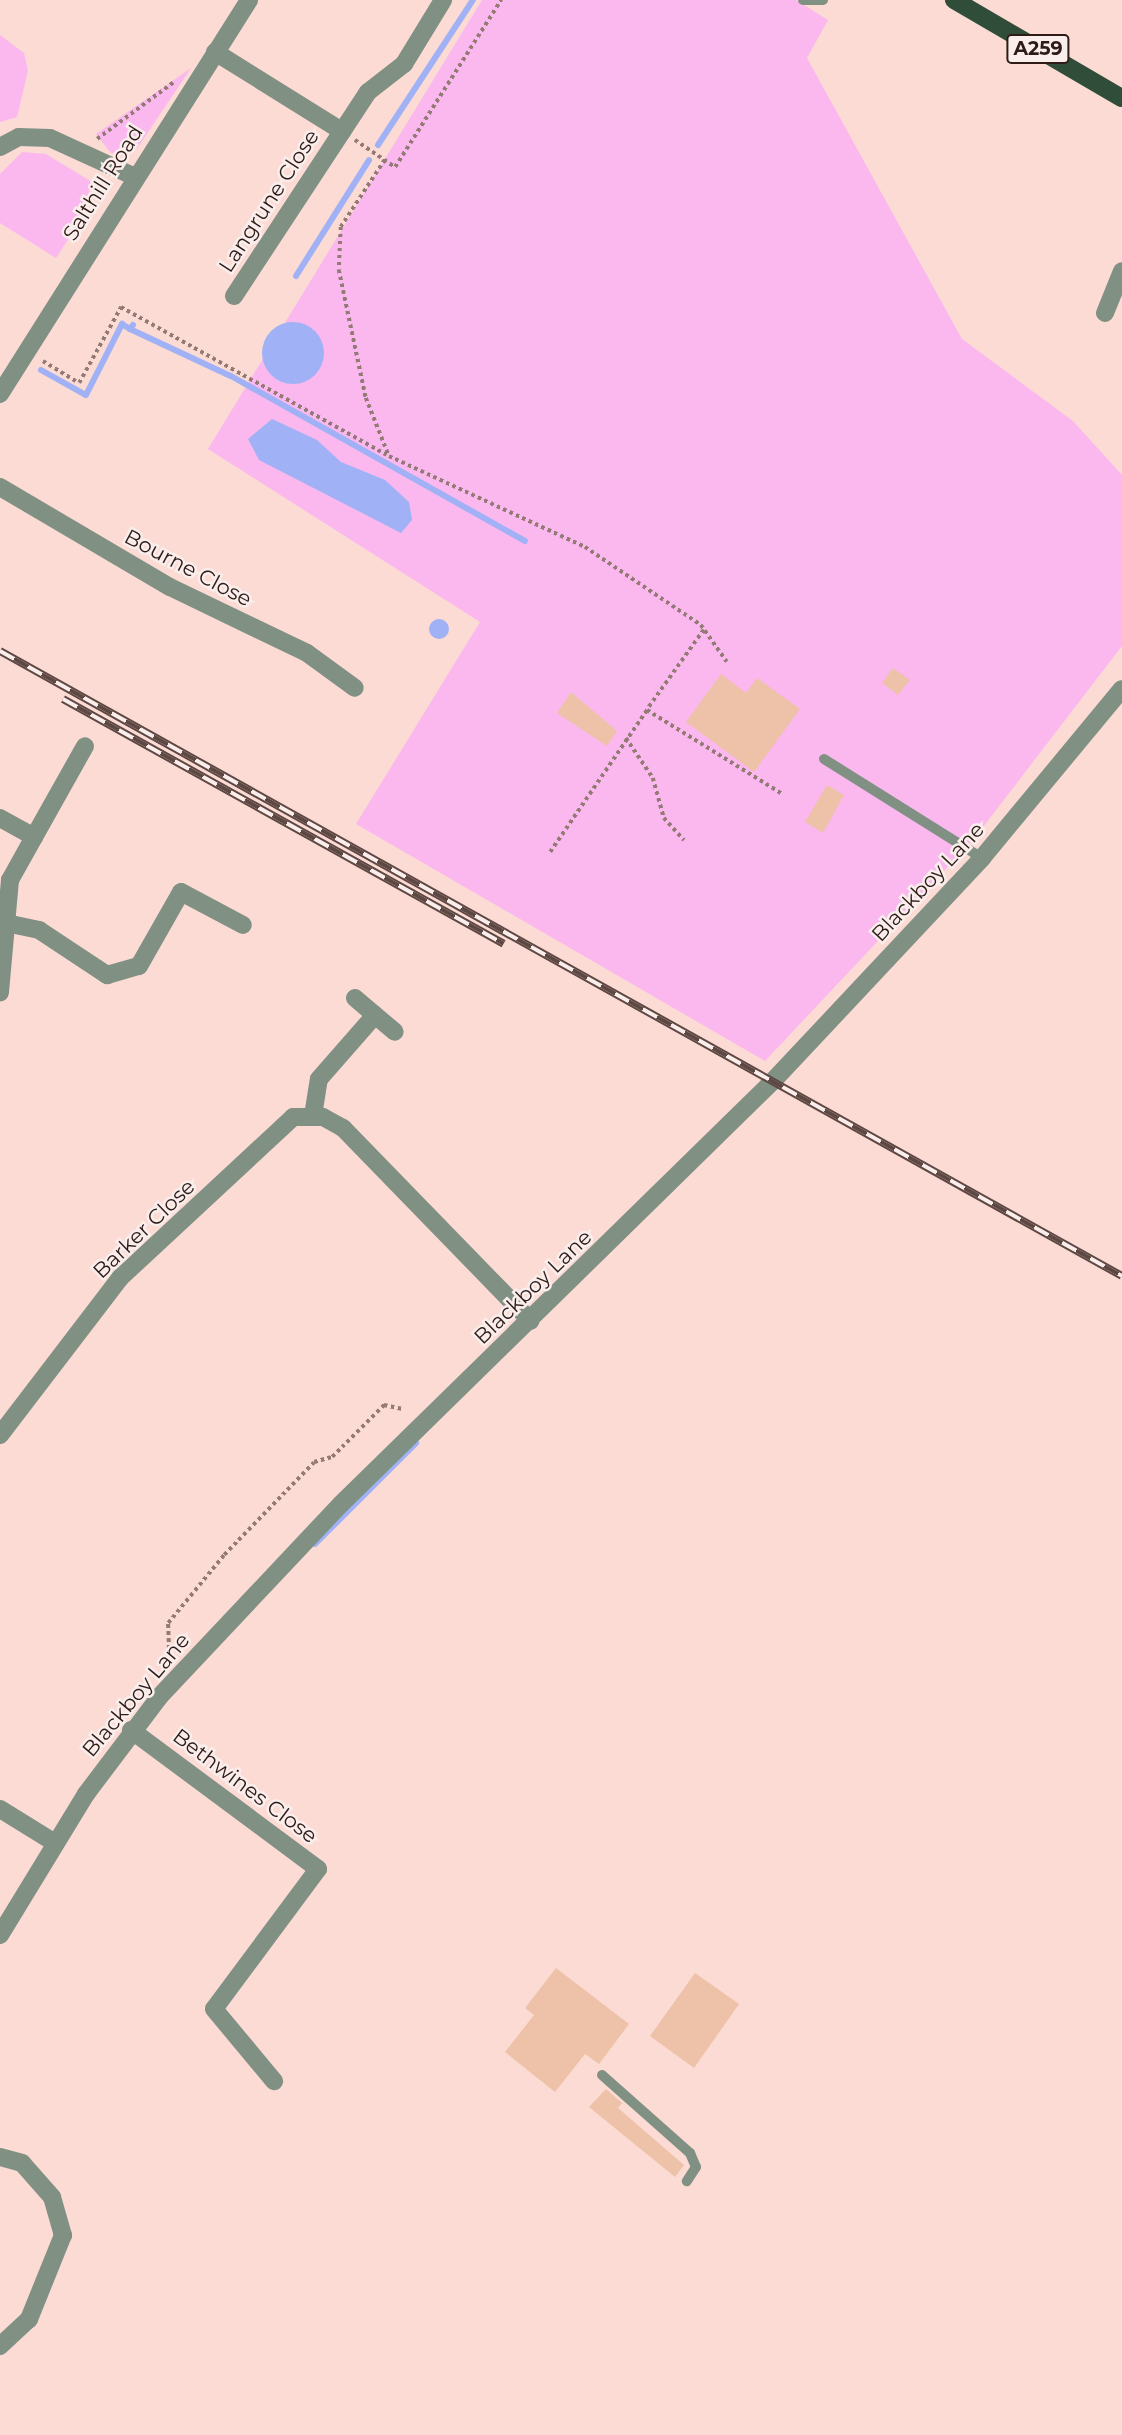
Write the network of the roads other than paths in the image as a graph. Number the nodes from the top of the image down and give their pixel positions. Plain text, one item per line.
1 (249, 0) edge
2 (443, 0) edge
3 (803, 0) edge
4 (823, 0) edge
5 (954, 0) edge
6 (215, 52) junction
7 (1122, 98) edge
8 (342, 131) junction
9 (0, 147) edge
10 (133, 176) junction
11 (1122, 271) edge
12 (234, 296) dead end
13 (1105, 313) dead end
14 (0, 394) edge
15 (0, 487) edge
16 (355, 688) dead end
17 (1122, 689) edge
18 (85, 746) dead end
19 (824, 759) dead end
20 (0, 818) edge
21 (34, 837) junction
22 (982, 858) junction
23 (6, 923) junction
24 (243, 925) dead end
25 (0, 993) edge
26 (355, 998) dead end
27 (375, 1015) junction
28 (395, 1032) dead end
29 (313, 1116) junction
30 (531, 1321) junction
31 (0, 1434) edge
32 (131, 1730) junction
33 (0, 1810) edge
34 (55, 1843) junction
35 (0, 1935) edge
36 (602, 2075) dead end
37 (274, 2081) dead end
38 (0, 2157) edge
39 (687, 2181) dead end
40 (0, 2346) edge

1 - 6 street, Salthill Road
2 - 8 street, Langrune Close
3 - 4 lane
5 - 7 main road, A259
6 - 8 street, Langrune Close
6 - 10 street, Salthill Road
8 - 12 street, Langrune Close
9 - 10 street
10 - 14 street, Salthill Road
11 - 13 street
15 - 16 street, Bourne Close
17 - 22 street, Blackboy Lane
18 - 21 street
19 - 22 lane
20 - 21 street
21 - 23 street
22 - 30 street, Blackboy Lane
23 - 24 street
23 - 25 street
26 - 27 street
27 - 28 street
27 - 29 street
29 - 30 street
29 - 31 street, Barker Close
30 - 32 street, Blackboy Lane
32 - 34 street, Blackboy Lane
32 - 37 street, Bethwines Close
33 - 34 street
34 - 35 street, Blackboy Lane
36 - 39 lane
38 - 40 street

